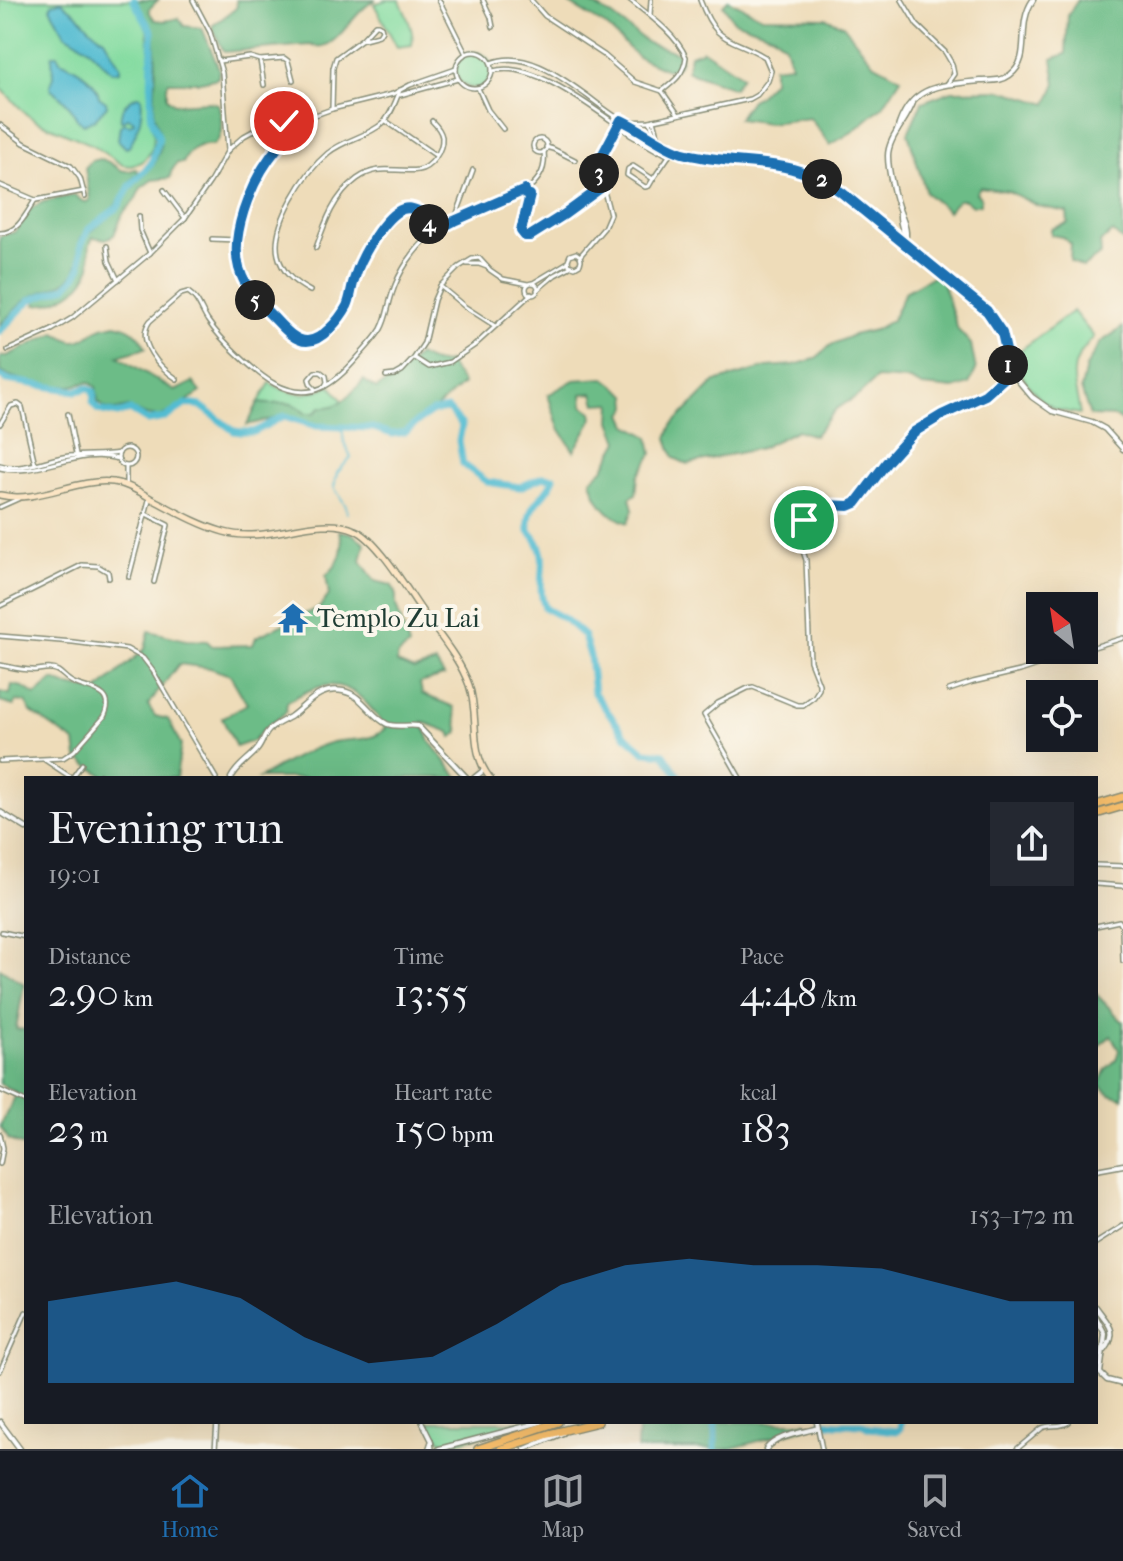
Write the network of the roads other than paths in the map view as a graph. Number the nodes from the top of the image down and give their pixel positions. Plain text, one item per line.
1 (193, 0) edge
2 (439, 0) edge
3 (483, 0) edge
4 (531, 0) edge
5 (630, 0) edge
6 (651, 0) edge
7 (700, 0) edge
8 (902, 0) edge
9 (1033, 0) edge
10 (650, 15) junction
11 (493, 27) dead end
12 (362, 39) junction
13 (466, 54) junction
14 (260, 60) junction
15 (219, 61) junction
16 (491, 63) junction
17 (539, 66) junction
18 (456, 69) junction
19 (493, 71) junction
20 (535, 74) junction
21 (954, 74) junction
22 (458, 79) junction
23 (293, 80) dead end
24 (957, 83) junction
25 (947, 84) junction
26 (264, 85) dead end
27 (478, 88) junction
28 (662, 91) junction
29 (397, 93) junction
30 (332, 109) junction
31 (678, 114) junction
32 (299, 121) junction
33 (386, 121) junction
34 (432, 121) dead end
35 (622, 121) junction
36 (652, 121) junction
37 (0, 125) edge
38 (632, 125) junction
39 (618, 126) junction
40 (503, 129) dead end
41 (0, 132) edge
42 (9, 132) junction
43 (627, 132) junction
44 (656, 136) junction
45 (545, 149) junction
46 (671, 149) junction
47 (228, 150) junction
48 (436, 156) junction
49 (669, 156) junction
50 (575, 160) dead end
51 (473, 170) dead end
52 (653, 179) junction
53 (0, 185) edge
54 (602, 187) junction
55 (164, 190) dead end
56 (526, 190) junction
57 (84, 191) junction
58 (85, 197) dead end
59 (35, 200) junction
60 (139, 216) dead end
61 (185, 218) junction
62 (454, 221) junction
63 (433, 232) junction
64 (0, 233) edge
65 (212, 239) dead end
66 (237, 240) junction
67 (907, 245) junction
68 (107, 246) dead end
69 (316, 248) dead end
70 (150, 253) junction
71 (580, 256) junction
72 (569, 264) junction
73 (118, 280) junction
74 (530, 284) junction
75 (440, 286) junction
76 (537, 290) junction
77 (310, 291) dead end
78 (531, 294) junction
79 (495, 326) junction
80 (8, 350) dead end
81 (414, 358) junction
82 (1011, 372) junction
83 (386, 376) dead end
84 (177, 379) dead end
85 (324, 387) junction
86 (318, 390) junction
87 (68, 414) dead end
88 (0, 424) edge
89 (1123, 449) edge
90 (119, 453) junction
91 (76, 457) junction
92 (118, 459) junction
93 (35, 465) junction
94 (0, 466) edge
95 (126, 466) junction
96 (125, 476) junction
97 (116, 482) junction
98 (126, 486) junction
99 (0, 495) edge
100 (149, 497) junction
101 (20, 498) junction
102 (0, 507) edge
103 (146, 514) junction
104 (129, 577) dead end
105 (109, 578) dead end
106 (154, 582) dead end
107 (0, 606) edge
108 (0, 636) edge
109 (1123, 638) edge
110 (1098, 646) edge
111 (0, 664) edge
112 (1041, 664) edge
113 (949, 690) dead end
114 (45, 760) junction
115 (0, 761) edge
116 (82, 764) dead end
117 (486, 775) edge
118 (69, 776) edge
119 (73, 776) edge
120 (215, 776) edge
121 (233, 776) edge
122 (465, 776) edge
123 (739, 776) edge
124 (1123, 797) edge
125 (1098, 804) edge
126 (1123, 806) edge
127 (0, 812) edge
128 (1098, 813) edge
129 (24, 827) edge
130 (1098, 865) edge
131 (1123, 866) edge
132 (1098, 884) edge
133 (1123, 886) edge
134 (1098, 925) edge
135 (2, 932) dead end
136 (24, 937) edge
137 (1123, 961) edge
138 (0, 1090) edge
139 (24, 1101) edge
140 (0, 1134) edge
141 (0, 1164) edge
142 (1123, 1165) edge
143 (1098, 1170) edge
144 (1123, 1226) edge
145 (1098, 1242) edge
146 (1098, 1310) edge
147 (24, 1317) edge
148 (1098, 1320) edge
149 (1103, 1352) junction
150 (0, 1371) edge
151 (1123, 1384) edge
152 (0, 1422) edge
153 (217, 1424) edge
154 (423, 1424) edge
155 (544, 1424) edge
156 (590, 1424) edge
157 (1065, 1424) edge
158 (817, 1425) edge
159 (527, 1426) joint
160 (582, 1426) junction
161 (431, 1445) edge
162 (441, 1448) edge
163 (20, 1449) edge
164 (215, 1449) edge
165 (478, 1449) edge
166 (501, 1449) edge
167 (525, 1449) edge
168 (766, 1449) edge
169 (822, 1449) edge
170 (1017, 1449) edge

1 - 15 street
2 - 13 street
3 - 11 street
4 - 28 street
5 - 10 street
6 - 10 street
7 - 31 street
8 - 21 street
9 - 24 street
10 - 28 street
12 - 12 street
12 - 30 street
13 - 16 street
13 - 18 street
14 - 15 street
14 - 23 street
14 - 26 street
15 - 47 street
16 - 17 street
16 - 19 street
17 - 20 street
17 - 35 street
18 - 22 street
18 - 29 street
19 - 20 street
19 - 27 street
20 - 39 street
21 - 24 street
21 - 25 street
22 - 27 street
22 - 29 street
24 - 25 street
25 - 67 street
27 - 40 street
28 - 31 street
29 - 30 street
29 - 33 street
30 - 32 street
31 - 36 street
32 - 47 street
32 - 66 street
33 - 48 street
33 - 77 street
34 - 48 street
35 - 36 street
35 - 38 street
35 - 39 street
36 - 44 street
37 - 42 street
38 - 43 street
38 - 44 street
38 - 46 street
39 - 43 street
39 - 54 street
41 - 42 street
42 - 57 street
43 - 49 street
44 - 46 street
45 - 45 street
45 - 50 street
45 - 56 street
46 - 49 street
46 - 67 street
47 - 61 street
48 - 69 street
49 - 52 street
51 - 62 street
52 - 52 street
53 - 59 street
54 - 56 street
54 - 71 street
55 - 61 street
56 - 62 street
57 - 58 street
57 - 59 street
59 - 64 street
60 - 70 street
61 - 70 street
62 - 63 street
63 - 66 street
63 - 85 street
65 - 66 street
67 - 82 street
68 - 73 street
70 - 73 street
71 - 72 street
71 - 72 street
72 - 74 street
72 - 76 street
73 - 80 street
74 - 75 street
74 - 76 street
74 - 78 street
75 - 79 street
75 - 81 street
76 - 78 street
78 - 79 street
79 - 81 street
81 - 83 street
82 - 89 street
82 - 123 street
84 - 86 street
85 - 86 street
85 - 86 street
87 - 91 street
88 - 93 street
90 - 91 street
90 - 92 street
90 - 95 street
91 - 92 street
91 - 93 street
92 - 95 street
93 - 94 street
95 - 96 street
96 - 97 street
96 - 98 street
97 - 98 main road
97 - 101 main road
98 - 100 main road
99 - 101 main road
100 - 103 street
100 - 117 main road
101 - 102 street
103 - 104 street
103 - 106 street
105 - 107 street
108 - 120 street
109 - 110 street
111 - 114 street
112 - 113 street
114 - 115 street
114 - 118 street
116 - 119 street
121 - 122 street
124 - 125 highway
126 - 128 highway
127 - 129 street
130 - 131 street
132 - 133 street
134 - 137 street
135 - 136 street
138 - 139 street
140 - 141 street
142 - 143 street
144 - 145 street
146 - 149 street
147 - 150 street
148 - 149 street
149 - 151 street
152 - 163 street
153 - 164 street
154 - 161 street
155 - 159 highway
155 - 165 highway
156 - 160 highway
157 - 170 street
158 - 168 street
158 - 169 street
159 - 162 street
160 - 166 highway
160 - 167 street
161 - 162 street

